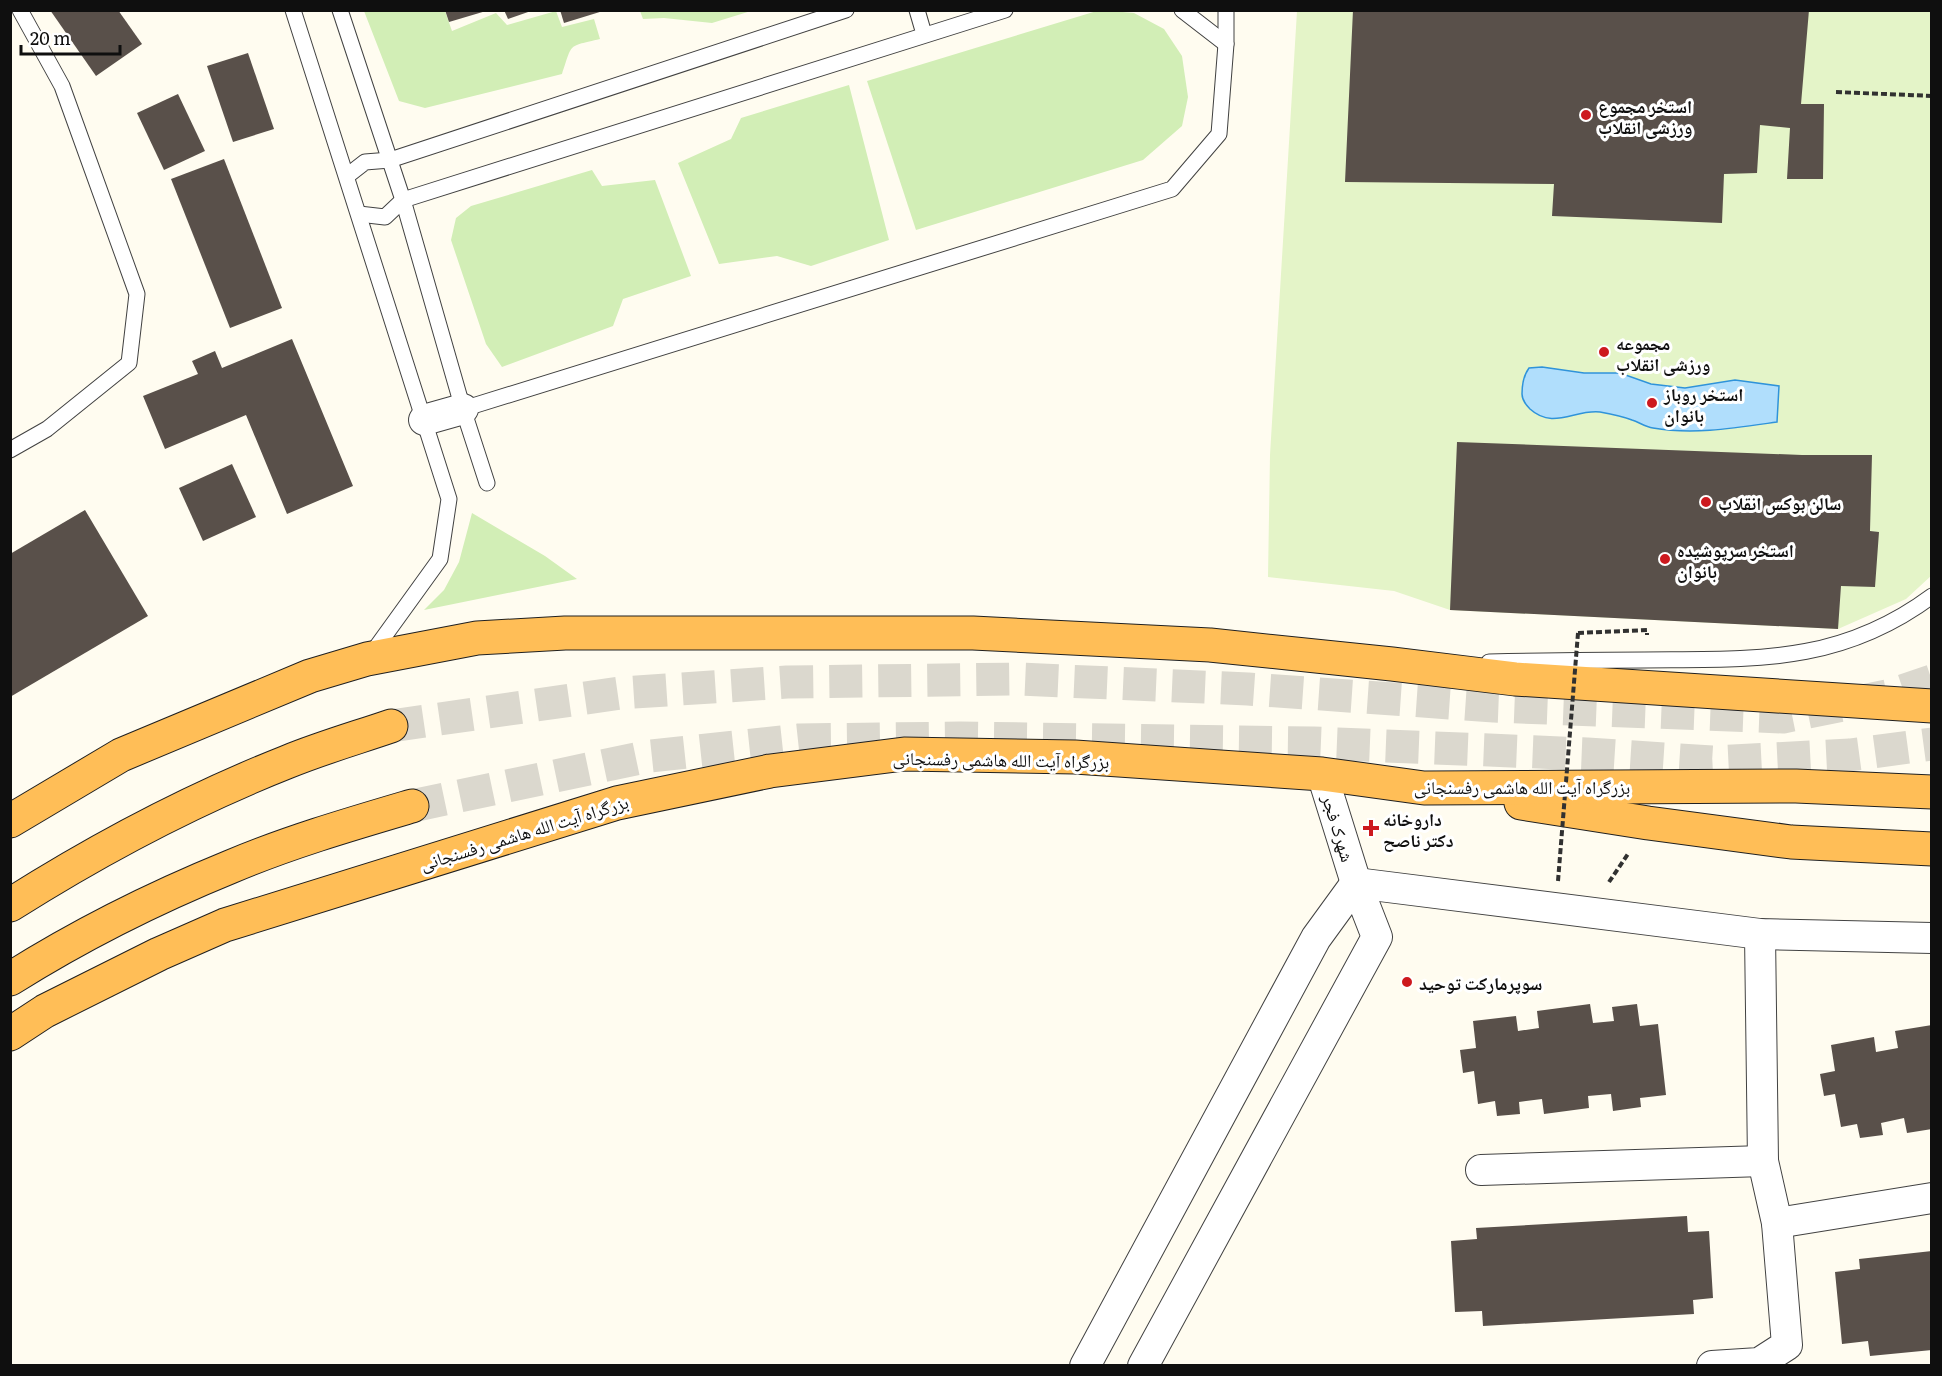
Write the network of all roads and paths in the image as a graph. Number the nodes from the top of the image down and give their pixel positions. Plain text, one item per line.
1 (20, 10) edge
2 (293, 10) edge
3 (340, 10) edge
4 (846, 10) edge
5 (917, 10) edge
6 (1005, 10) edge
7 (1182, 10) edge
8 (1226, 10) edge
9 (924, 34) junction
10 (1226, 44) junction
11 (1836, 92) dead end
12 (1932, 96) edge
13 (390, 160) junction
14 (347, 176) junction
15 (403, 200) junction
16 (359, 214) junction
17 (463, 409) junction
18 (424, 420) junction
19 (10, 450) edge
20 (487, 483) dead end
21 (1932, 596) edge
22 (1647, 630) dead end
23 (367, 659) junction
24 (1392, 664) junction
25 (1932, 706) edge
26 (391, 726) tunnel mouth
27 (1322, 774) junction
28 (1424, 788) junction
29 (1932, 792) edge
30 (412, 806) tunnel mouth
31 (10, 821) edge
32 (1932, 849) edge
33 (1558, 881) dead end
34 (1356, 883) junction
35 (10, 905) edge
36 (1760, 934) junction
37 (1932, 938) edge
38 (10, 979) edge
39 (10, 1034) edge
40 (1763, 1161) junction
41 (1481, 1170) dead end
42 (1932, 1198) edge
43 (1777, 1223) junction
44 (1759, 1364) edge
45 (1085, 1365) edge
46 (1143, 1365) edge
47 (1712, 1365) edge

1 - 19 lane
2 - 14 lane
3 - 13 lane
4 - 13 lane
5 - 9 lane
6 - 9 lane
7 - 10 lane
8 - 10 lane
9 - 15 lane
10 - 17 lane
11 - 12 path
13 - 14 lane
13 - 15 lane
14 - 16 lane
15 - 16 lane
15 - 17 lane
16 - 18 lane
17 - 18 street
17 - 20 lane
18 - 23 lane
21 - 24 lane
22 - 33 path, bridge
23 - 24 highway
23 - 31 highway
24 - 25 highway
26 - 35 highway
27 - 28 highway, بزرگراه آیت الله هاشمی رفسنجانی
27 - 34 street, شهرک فجر
27 - 39 highway, بزرگراه آیت الله هاشمی رفسنجانی
28 - 29 highway, بزرگراه آیت الله هاشمی رفسنجانی
28 - 32 highway
30 - 38 highway
34 - 36 street
34 - 45 street
34 - 46 street, شهرک فجر
36 - 37 street
36 - 40 street
40 - 41 street
40 - 43 street
42 - 43 street
43 - 44 street
44 - 47 street

